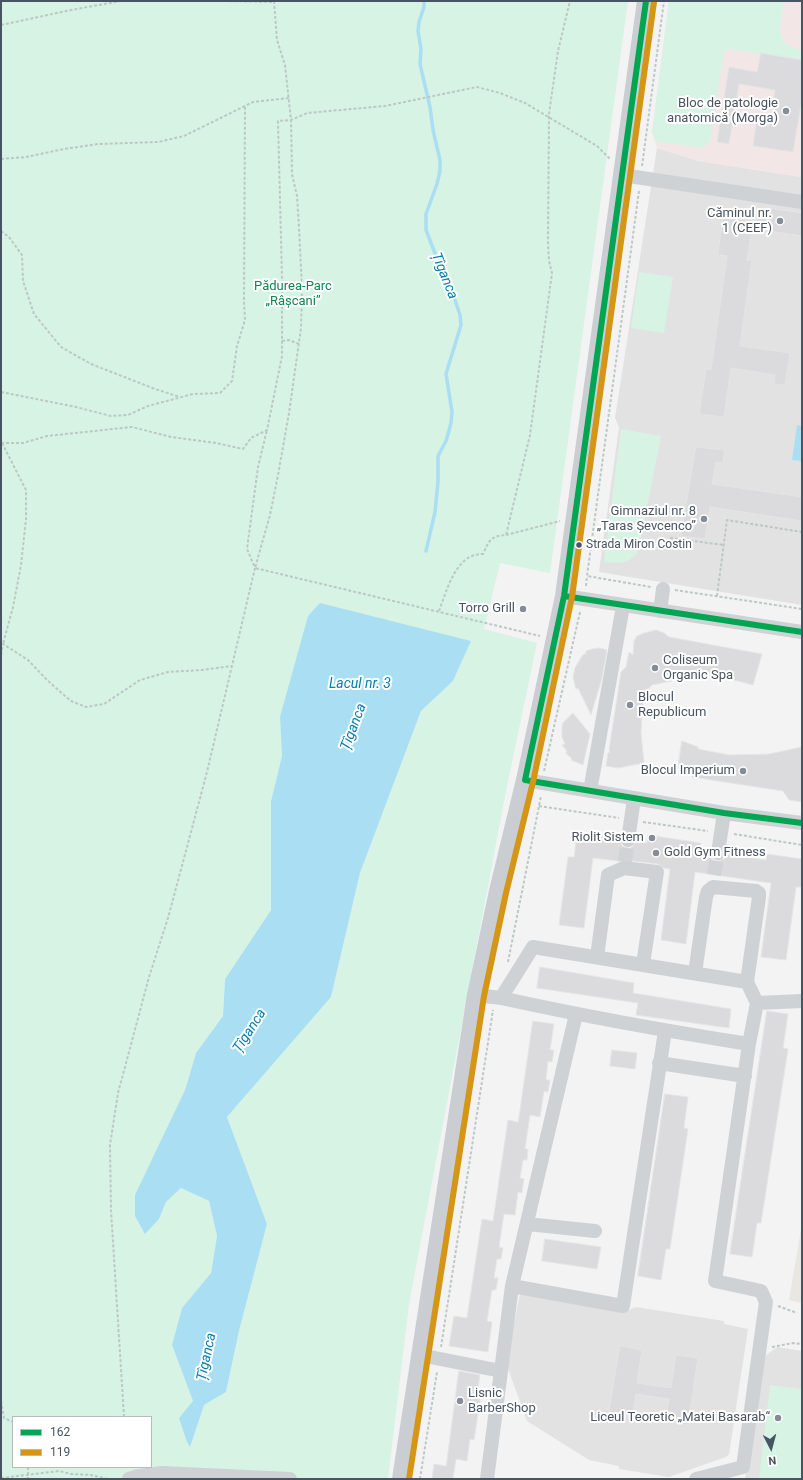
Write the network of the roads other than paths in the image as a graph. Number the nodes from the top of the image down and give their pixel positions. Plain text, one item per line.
1 (646, 1) edge
2 (618, 169) junction
3 (802, 202) edge
4 (663, 589) road end
5 (564, 596) junction
6 (623, 606) junction
7 (660, 611) junction
8 (802, 632) edge
9 (525, 780) junction
10 (590, 791) junction
11 (634, 799) junction
12 (724, 813) junction
13 (802, 823) edge
14 (628, 840) tunnel mouth
15 (718, 853) tunnel mouth
16 (597, 957) junction
17 (643, 964) junction
18 (695, 973) junction
19 (747, 982) junction
20 (476, 995) junction
21 (802, 997) edge
22 (498, 998) junction
23 (757, 1003) junction
24 (576, 1014) junction
25 (665, 1031) junction
26 (749, 1044) junction
27 (659, 1063) junction
28 (745, 1076) junction
29 (527, 1224) junction
30 (595, 1231) dead end
31 (512, 1286) junction
32 (420, 1355) junction
33 (501, 1371) junction
34 (130, 1479) edge
35 (290, 1479) edge
36 (401, 1479) edge
37 (487, 1479) edge
38 (696, 1479) edge

1 - 2 main road
2 - 3 street
2 - 5 main road
4 - 7 street
5 - 6 street
5 - 9 main road
6 - 7 street
6 - 10 street
7 - 8 street
9 - 10 street
9 - 20 main road
10 - 11 street
11 - 12 street
11 - 14 street
12 - 13 street
12 - 15 street
16 - 17 street
16 - 17 street
16 - 22 street
17 - 18 street
18 - 19 street
18 - 19 street
19 - 23 street
20 - 22 street
20 - 32 main road
21 - 23 street
22 - 24 street
23 - 26 street
24 - 25 street
24 - 29 street
25 - 26 street
25 - 27 street
26 - 28 street
27 - 28 street
27 - 31 street
28 - 38 street
29 - 30 street
29 - 31 street
31 - 33 street
32 - 33 street
32 - 36 main road
33 - 37 street
34 - 35 street

